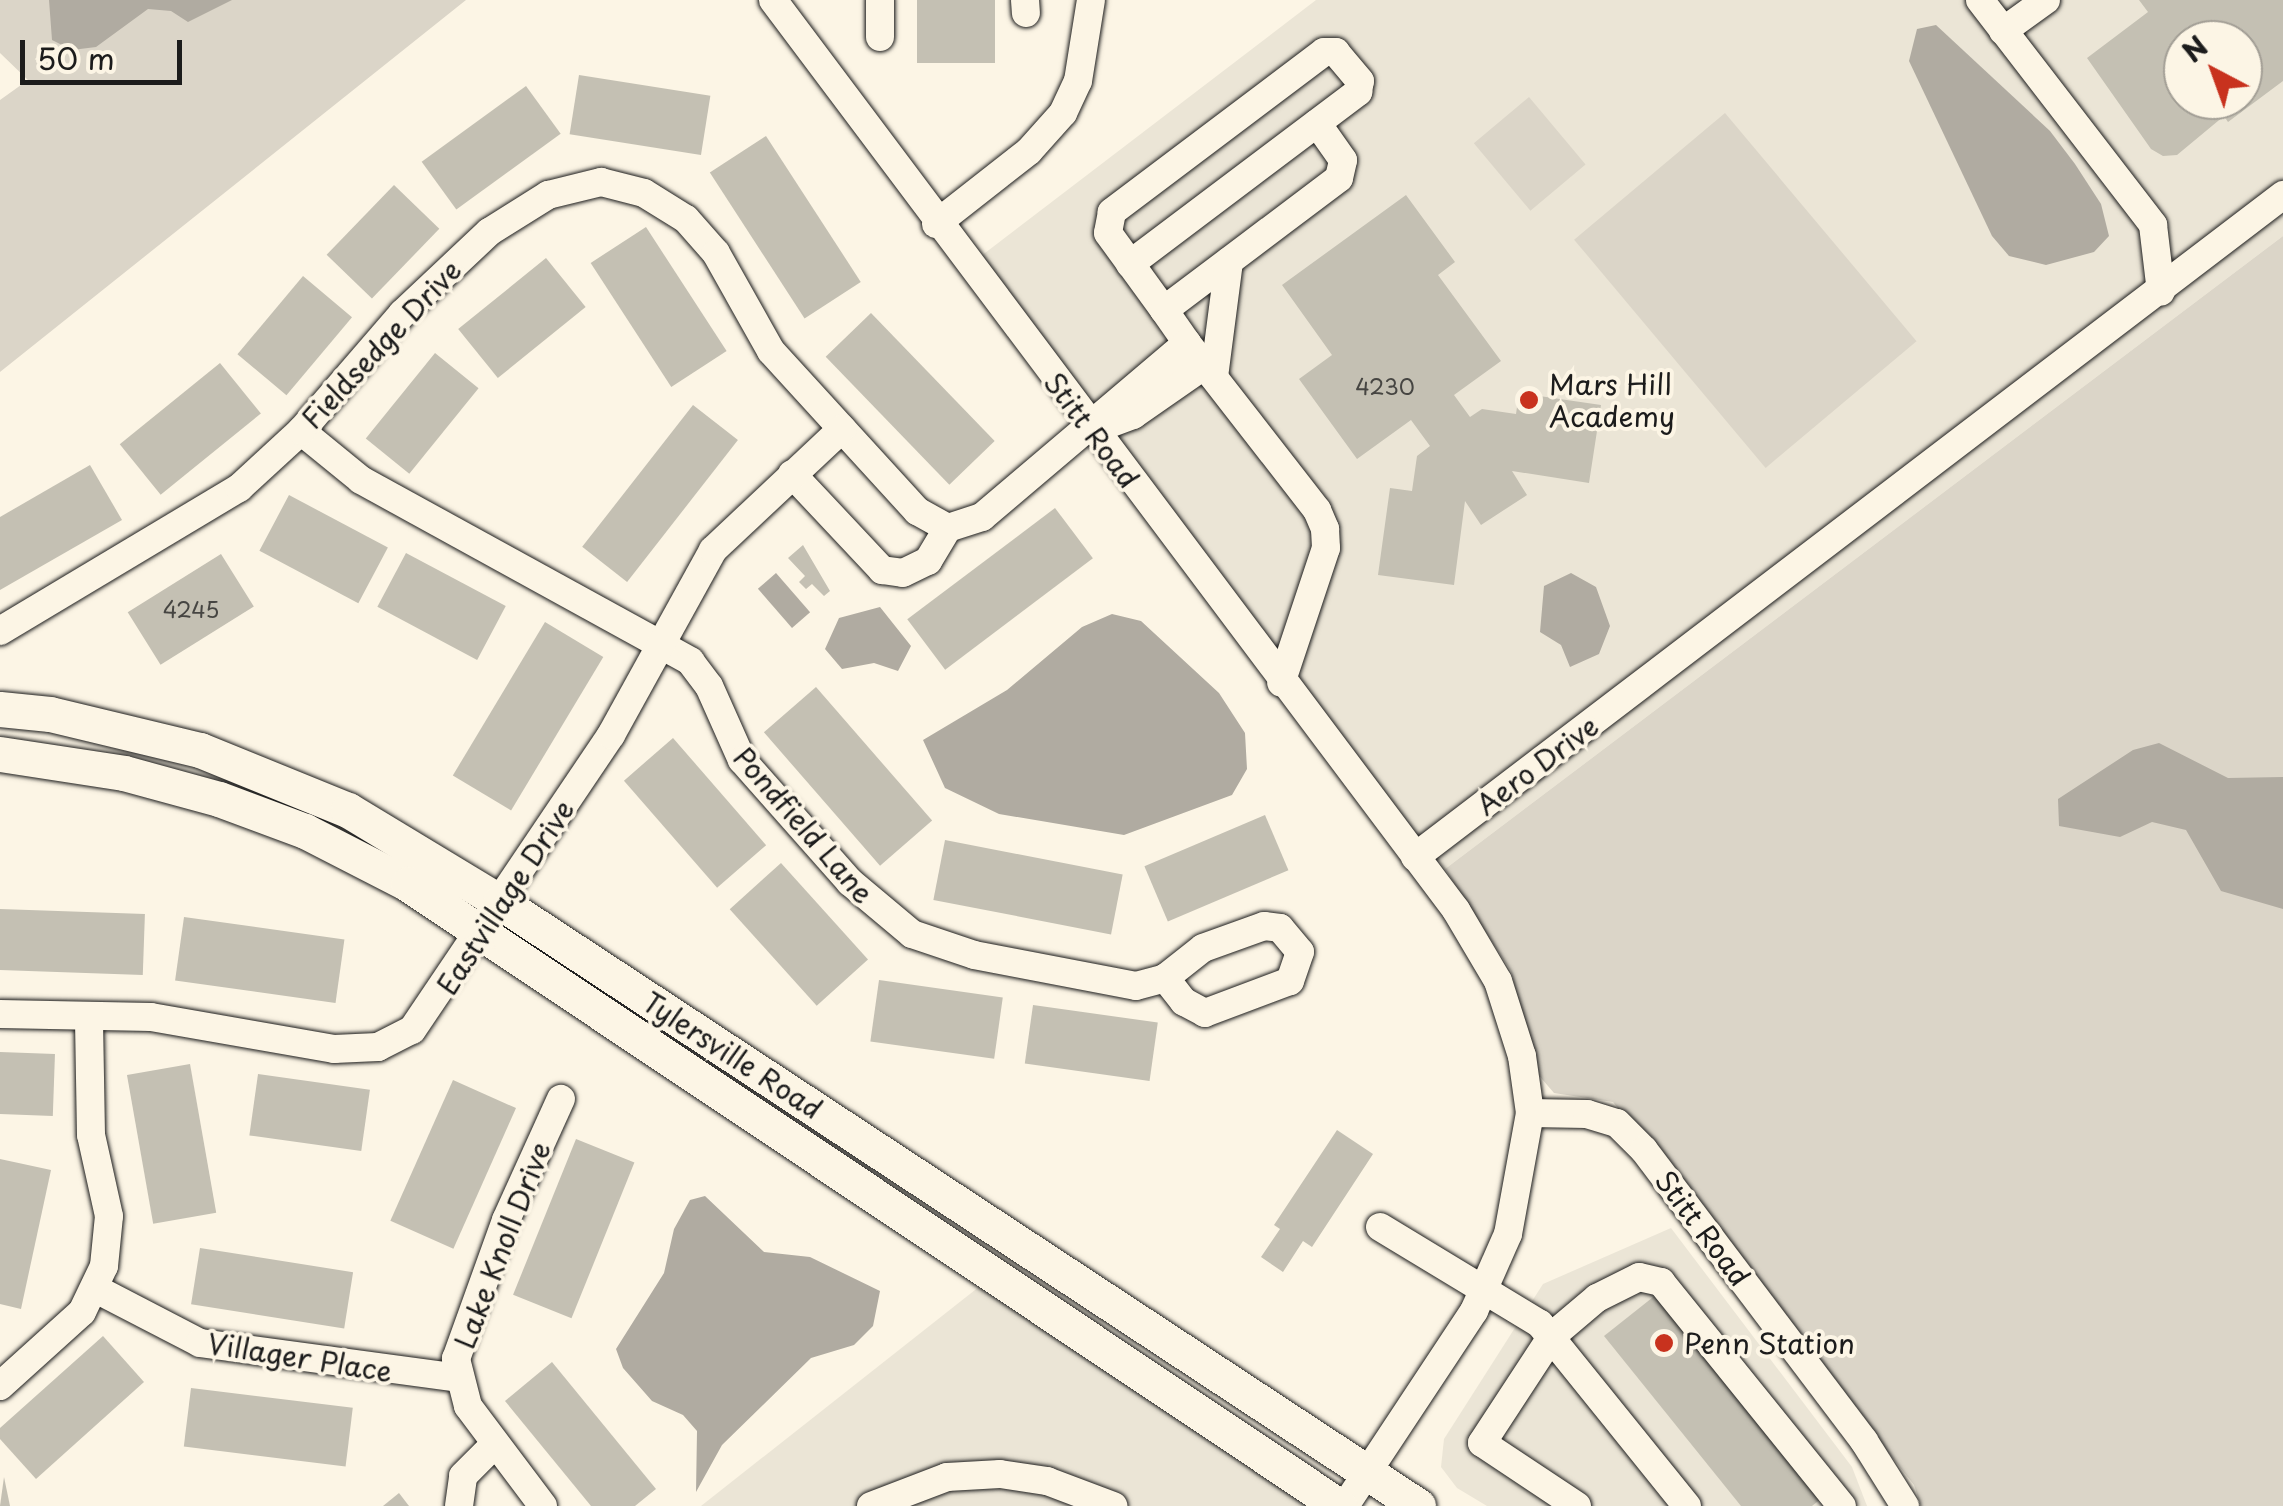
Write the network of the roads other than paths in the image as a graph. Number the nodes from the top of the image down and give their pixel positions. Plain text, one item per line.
1 (773, 0) edge
2 (880, 0) edge
3 (1091, 0) edge
4 (1980, 0) edge
5 (2046, 0) edge
6 (2004, 31) junction
7 (880, 36) dead end
8 (1317, 123) junction
9 (2283, 195) edge
10 (936, 224) junction
11 (1229, 261) junction
12 (1130, 264) junction
13 (2161, 292) junction
14 (1164, 310) junction
15 (1202, 361) junction
16 (842, 429) junction
17 (1092, 430) junction
18 (301, 431) junction
19 (792, 474) junction
20 (948, 528) junction
21 (0, 631) edge
22 (660, 640) junction
23 (1281, 683) junction
24 (0, 710) edge
25 (0, 754) edge
26 (1415, 857) junction
27 (491, 916) junction
28 (1165, 978) dead end
29 (0, 1014) edge
30 (89, 1016) junction
31 (561, 1099) dead end
32 (1530, 1113) junction
33 (1380, 1227) dead end
34 (96, 1289) junction
35 (1484, 1291) junction
36 (1552, 1336) junction
37 (458, 1378) junction
38 (0, 1386) edge
39 (495, 1444) junction
40 (1367, 1471) junction
41 (459, 1506) edge
42 (543, 1506) edge
43 (870, 1506) edge
44 (1114, 1506) edge
45 (1342, 1506) edge
46 (1418, 1506) edge
47 (1578, 1506) edge
48 (1687, 1506) edge
49 (1842, 1506) edge
50 (1905, 1506) edge

1 - 10 street, Stitt Road
2 - 7 street
3 - 10 street
4 - 6 street
5 - 6 street
6 - 13 street
8 - 11 street
8 - 12 street
8 - 12 street
9 - 13 street, Aero Drive
10 - 17 street, Stitt Road
11 - 14 street
11 - 15 street
12 - 14 street
13 - 26 street, Aero Drive
14 - 15 street
15 - 17 street
15 - 23 street
16 - 18 street, Fieldsedge Drive
16 - 19 street, Eastvillage Drive
16 - 20 street, Fieldsedge Drive
17 - 20 street
17 - 23 street, Stitt Road
18 - 21 street, Fieldsedge Drive
18 - 22 street, Pondfield Lane
19 - 20 street
19 - 22 street, Eastvillage Drive
22 - 27 street, Eastvillage Drive
22 - 28 street, Pondfield Lane
23 - 26 street, Stitt Road
24 - 27 main road, Tylersville Road
25 - 27 main road, Tylersville Road
26 - 32 street
27 - 30 street, Eastvillage Drive
27 - 40 main road, Tylersville Road
27 - 45 main road, Tylersville Road
29 - 30 street, Eastvillage Drive
30 - 34 street
31 - 37 street, Lake Knoll Drive
32 - 35 street
32 - 50 street, Stitt Road
33 - 35 street
34 - 37 street, Villager Place
34 - 38 street
35 - 36 street
35 - 40 street
36 - 47 street
36 - 48 street
36 - 49 street
37 - 39 street, Lake Knoll Drive
39 - 41 street
39 - 42 street, Lake Knoll Drive
40 - 45 street
40 - 46 main road, Tylersville Road
43 - 44 street

